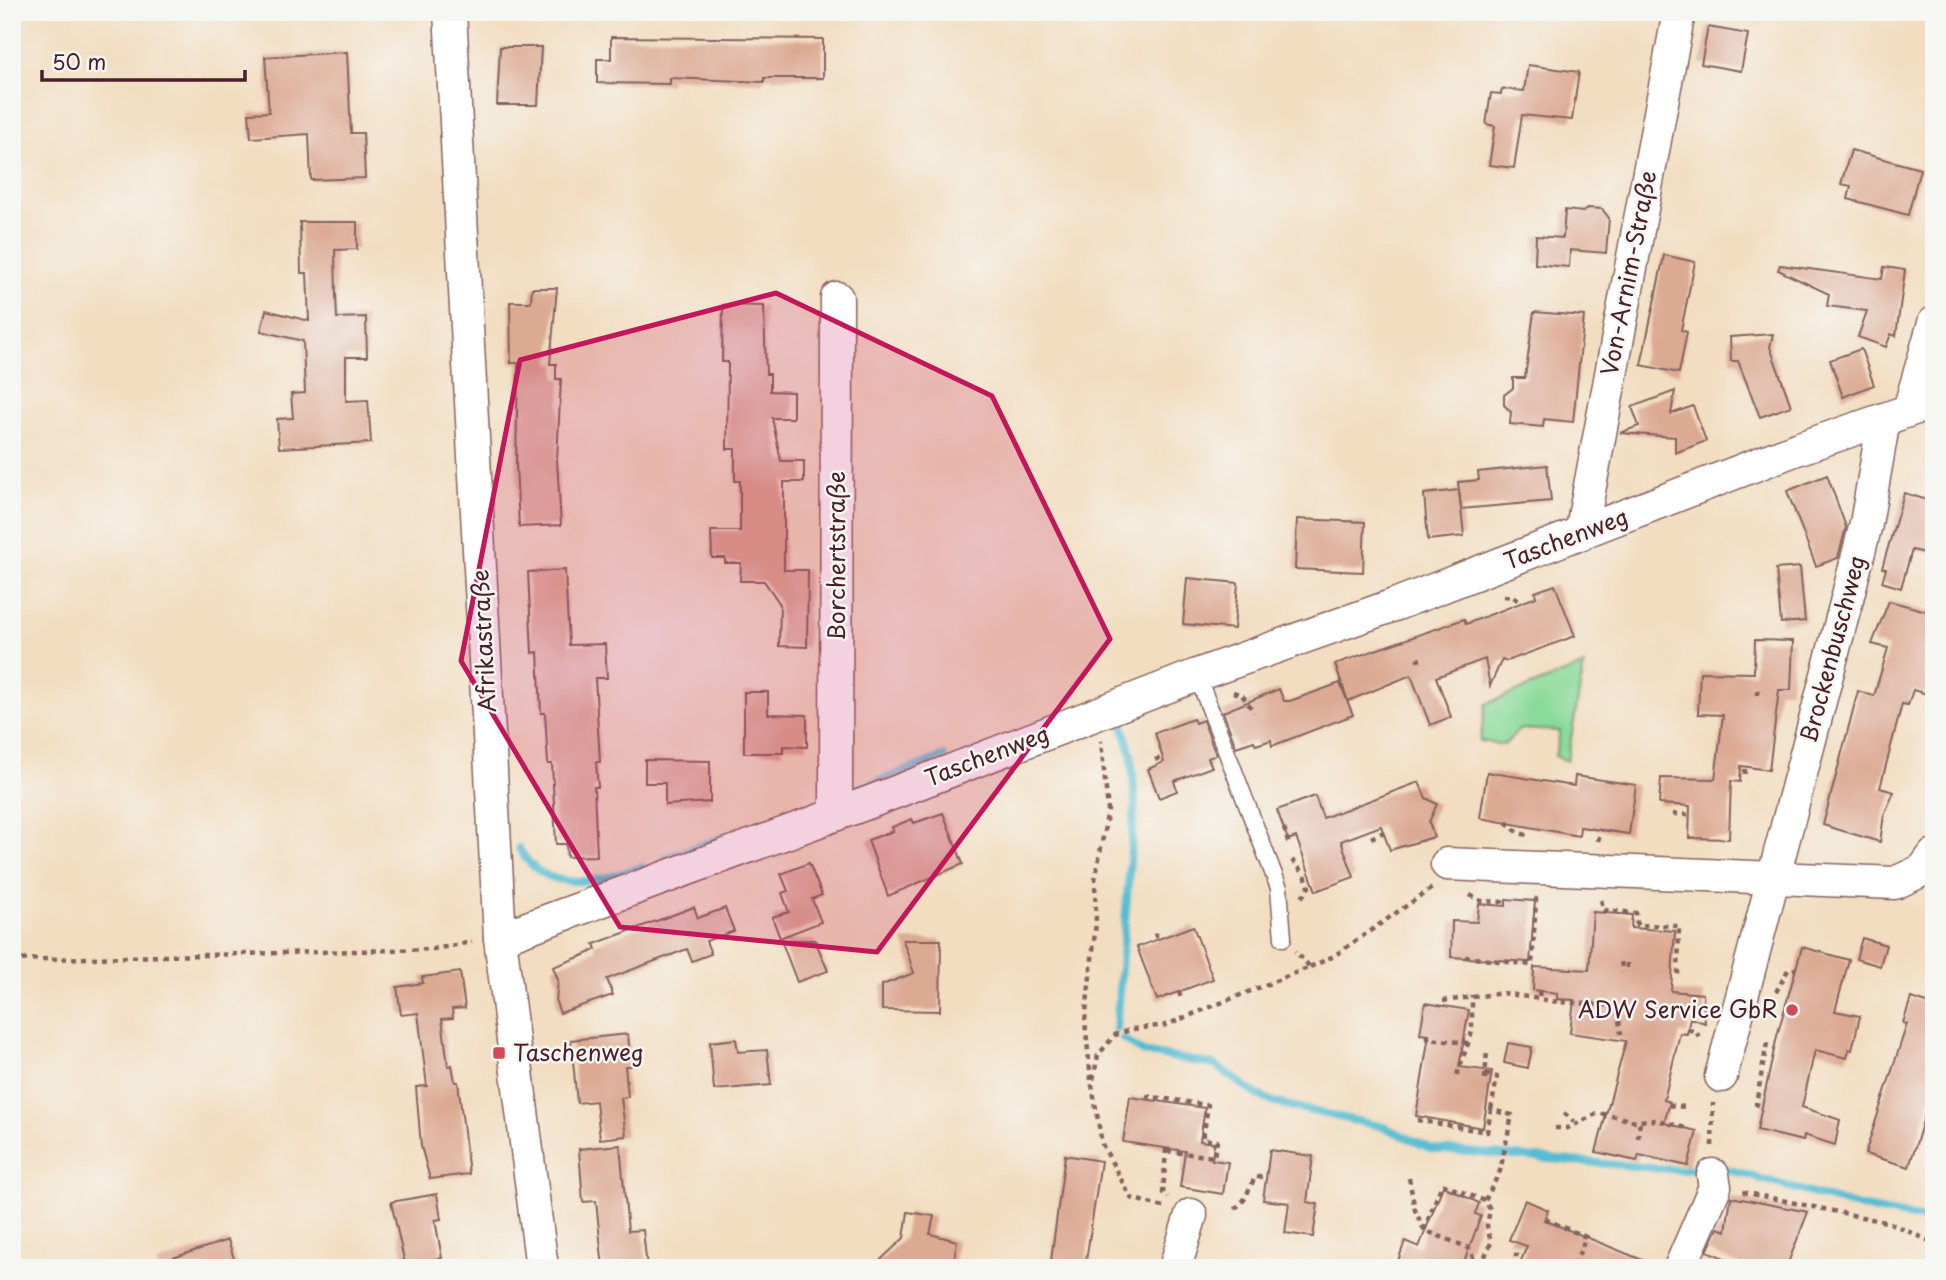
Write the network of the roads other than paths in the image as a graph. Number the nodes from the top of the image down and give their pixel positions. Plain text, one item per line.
1 (450, 12) edge
2 (1679, 12) edge
3 (837, 298) dead end
4 (1934, 323) edge
5 (1909, 410) edge
6 (1581, 534) junction
7 (1197, 675) junction
8 (836, 813) junction
9 (1934, 855) edge
10 (1447, 864) road end
11 (1776, 877) junction
12 (500, 937) junction
13 (1283, 938) road end
14 (1721, 1076) road end
15 (1713, 1171) road end
16 (1191, 1215) road end
17 (536, 1266) edge
18 (1175, 1268) edge
19 (1680, 1268) edge

1 - 12 street, Afrikastraße
2 - 6 street, Von-Arnim-Straße
3 - 8 street, Borchertstraße
4 - 5 street, Brockenbuschweg
5 - 6 street, Taschenweg
5 - 11 street, Brockenbuschweg
6 - 7 street, Taschenweg
7 - 8 street, Taschenweg
7 - 13 lane
8 - 12 street, Taschenweg
9 - 11 street
10 - 11 street
11 - 14 street, Brockenbuschweg
12 - 17 street, Afrikastraße
15 - 19 street
16 - 18 street

